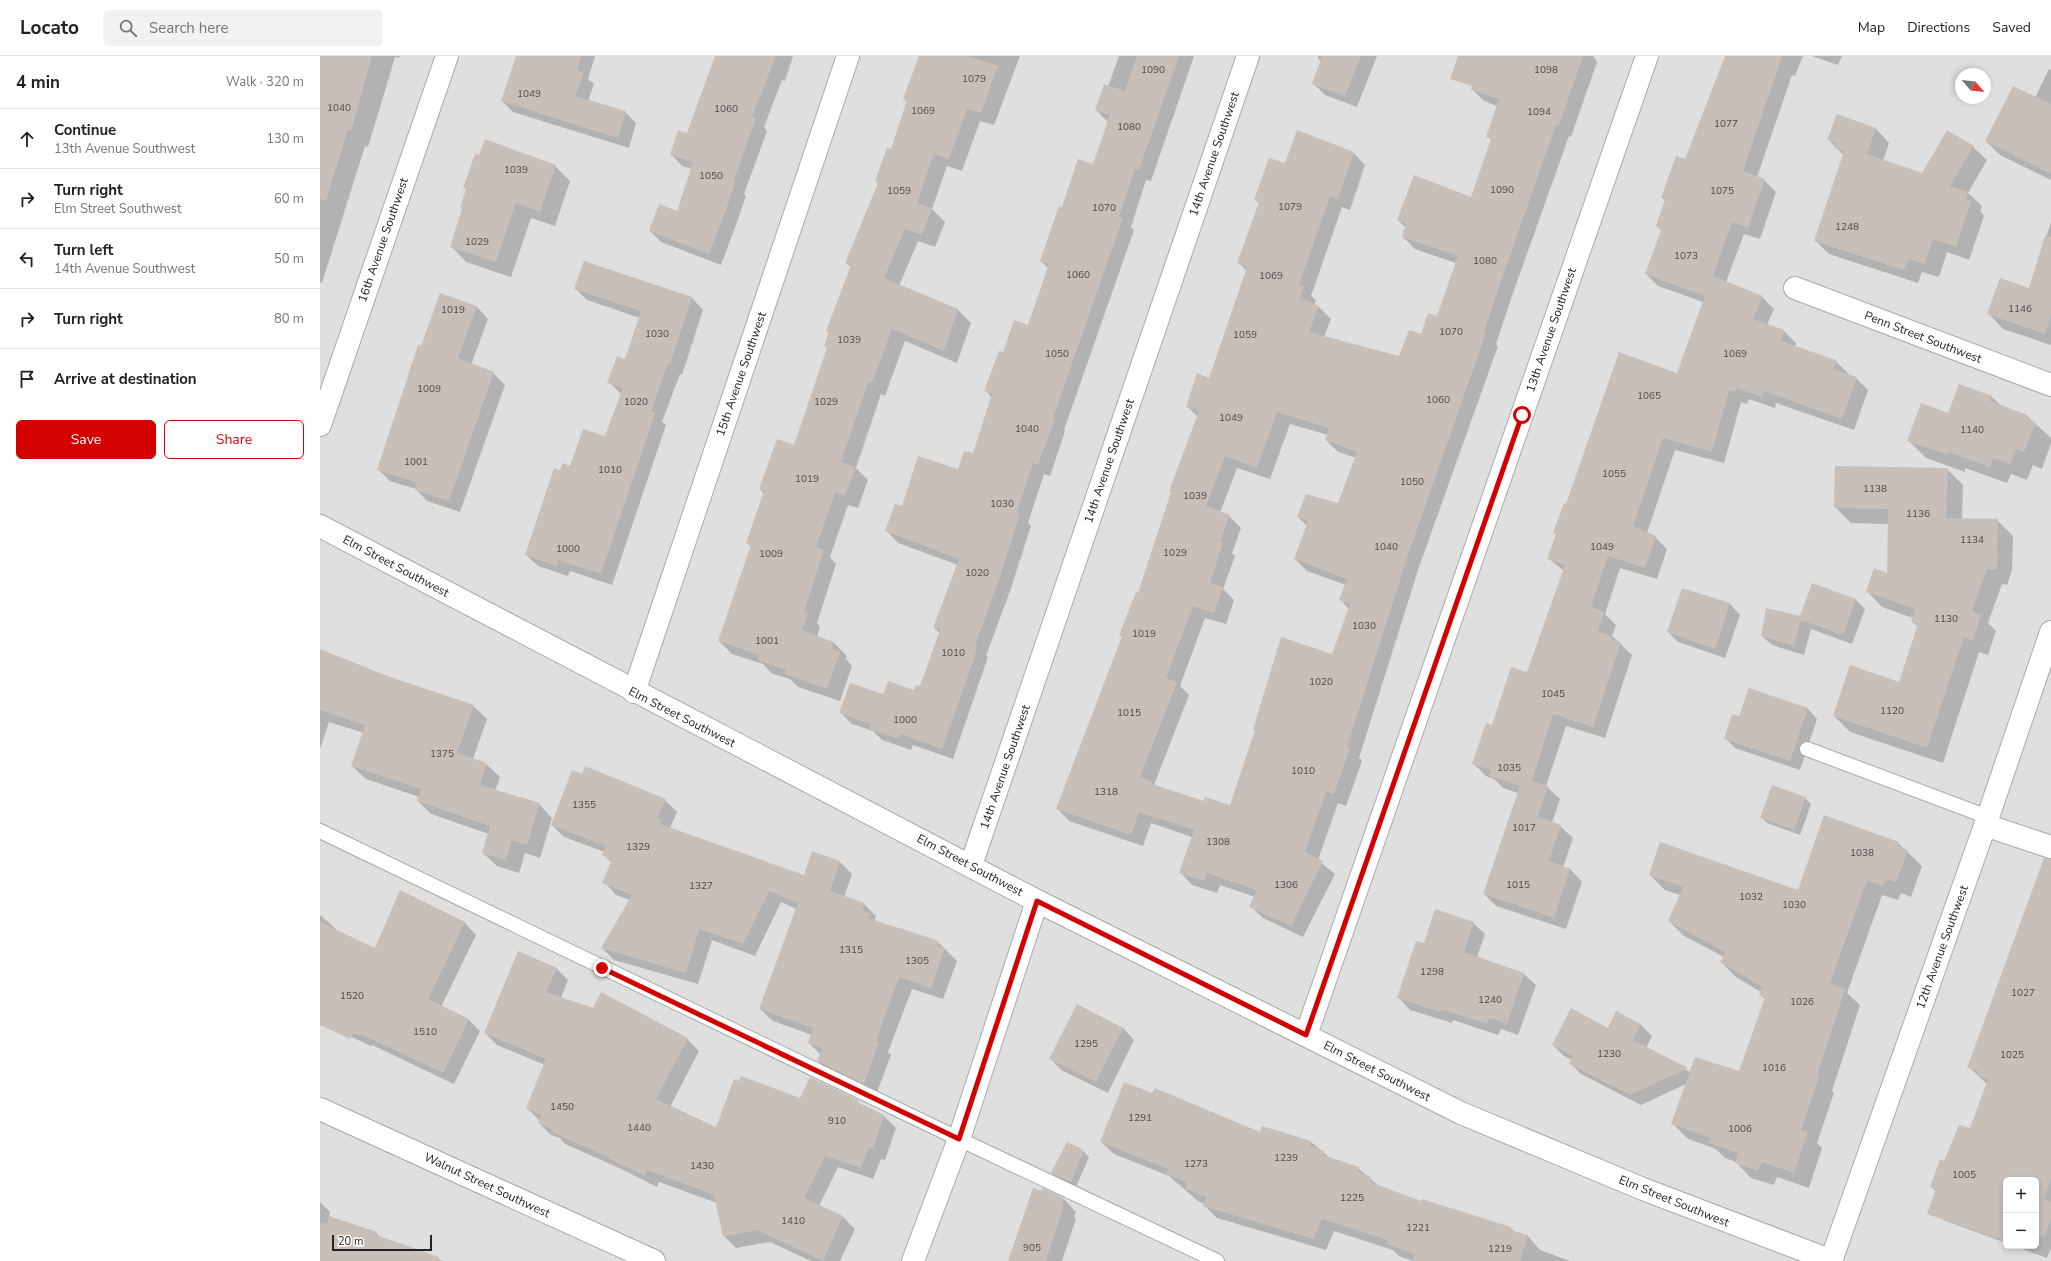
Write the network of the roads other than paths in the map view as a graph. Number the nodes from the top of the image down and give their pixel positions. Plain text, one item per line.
1 (447, 56) edge
2 (848, 56) edge
3 (1248, 56) edge
4 (1646, 56) edge
5 (1794, 288) dead end
6 (2051, 385) edge
7 (320, 425) edge
8 (320, 526) edge
9 (2051, 632) edge
10 (634, 692) junction
11 (1807, 749) dead end
12 (1986, 821) junction
13 (320, 831) edge
14 (2051, 847) edge
15 (971, 865) junction
16 (1037, 901) junction
17 (1306, 1035) junction
18 (320, 1108) edge
19 (959, 1139) junction
20 (654, 1261) edge
21 (913, 1261) edge
22 (1217, 1261) edge
23 (1831, 1261) edge

1 - 7 street, 16th Avenue Southwest
2 - 10 street, 15th Avenue Southwest
3 - 15 street, 14th Avenue Southwest
4 - 17 street, 13th Avenue Southwest
5 - 6 street, Penn Street Southwest
8 - 10 street, Elm Street Southwest
9 - 12 street, 12th Avenue Southwest
10 - 15 street, Elm Street Southwest
11 - 12 lane
12 - 14 street
12 - 23 street, 12th Avenue Southwest
13 - 19 lane
15 - 16 street, Elm Street Southwest
16 - 17 street, Elm Street Southwest
16 - 19 street
17 - 23 street, Elm Street Southwest
18 - 20 street, Walnut Street Southwest
19 - 21 street
19 - 22 lane

